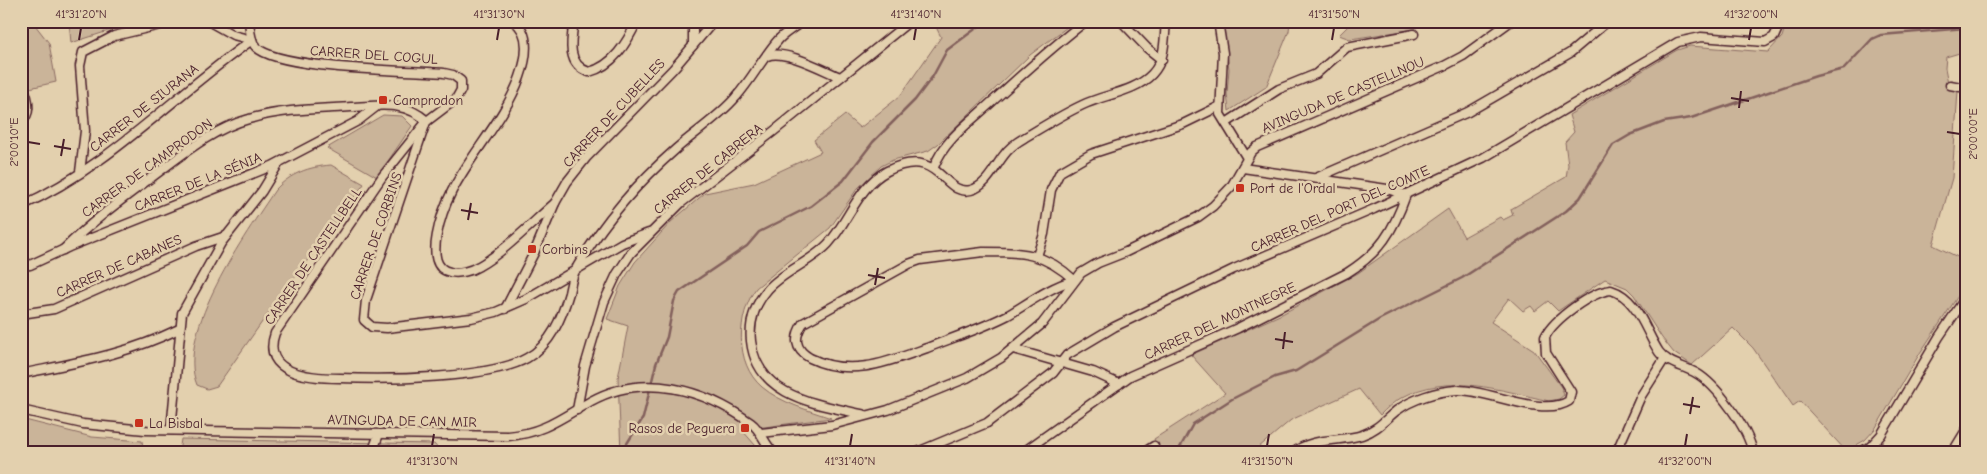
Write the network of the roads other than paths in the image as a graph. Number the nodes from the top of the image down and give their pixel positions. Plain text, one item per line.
1 (177, 21) edge
2 (208, 21) edge
3 (249, 21) edge
4 (513, 21) edge
5 (574, 21) edge
6 (637, 21) edge
7 (694, 21) edge
8 (714, 21) edge
9 (803, 21) edge
10 (910, 21) edge
11 (1086, 21) edge
12 (1121, 21) edge
13 (1166, 21) edge
14 (1218, 21) edge
15 (1510, 21) edge
16 (1608, 21) edge
17 (1780, 21) edge
18 (1414, 34) dead end
19 (252, 40) junction
20 (693, 45) junction
21 (767, 56) junction
22 (1162, 60) junction
23 (840, 77) junction
24 (21, 82) edge
25 (1950, 85) dead end
26 (1966, 88) edge
27 (376, 106) junction
28 (1220, 106) junction
29 (427, 121) junction
30 (21, 122) edge
31 (1226, 123) junction
32 (1247, 158) junction
33 (279, 162) junction
34 (934, 168) junction
35 (1243, 168) junction
36 (80, 172) junction
37 (1315, 179) junction
38 (1406, 195) junction
39 (555, 203) junction
40 (21, 206) edge
41 (650, 233) junction
42 (226, 236) junction
43 (64, 250) junction
44 (1037, 256) junction
45 (21, 266) edge
46 (575, 270) junction
47 (1074, 280) junction
48 (1966, 298) edge
49 (505, 309) junction
50 (21, 314) edge
51 (179, 329) junction
52 (1013, 349) junction
53 (1665, 358) junction
54 (1060, 364) junction
55 (21, 374) edge
56 (1119, 384) junction
57 (21, 410) edge
58 (577, 410) junction
59 (866, 416) junction
60 (171, 430) junction
61 (1966, 430) edge
62 (761, 433) junction
63 (378, 434) junction
64 (1154, 446) dead end
65 (372, 453) edge
66 (774, 453) edge
67 (915, 453) edge
68 (1022, 453) edge
69 (1143, 453) edge
70 (1292, 453) edge
71 (1616, 453) edge
72 (1753, 453) edge
73 (1858, 453) edge
74 (1952, 453) edge

1 - 36 street
2 - 19 street
3 - 19 street
4 - 39 street
5 - 6 street
7 - 20 street
8 - 20 street, CARRER DE CUBELLES
9 - 21 street
10 - 23 street, CARRER DE CABRERA
11 - 34 street
12 - 22 street
13 - 22 street
14 - 28 street
15 - 32 street, AVINGUDA DE CASTELLNOU
16 - 37 street
17 - 38 street, CARRER DEL PORT DEL COMTE
18 - 31 street
19 - 29 street, CARRER DEL COGUL
19 - 36 street, CARRER DE SIURANA
20 - 39 street, CARRER DE CUBELLES
21 - 23 street
21 - 46 street
22 - 34 street
23 - 41 street, CARRER DE CABRERA
24 - 30 street
25 - 26 street
27 - 29 street, CARRER DE CAMPRODON
27 - 33 street, CARRER DE LA SÉNIA
27 - 43 street, CARRER DE CAMPRODON
28 - 31 street
28 - 44 street
29 - 46 street, CARRER DE CASTELLBELL
29 - 49 street, CARRER DE CORBINS
31 - 32 street
32 - 35 street, AVINGUDA DE CASTELLNOU
33 - 42 street
33 - 43 street, CARRER DE LA SÉNIA
34 - 59 street
35 - 37 street
35 - 47 street, AVINGUDA DE CASTELLNOU
36 - 40 street, CARRER DE SIURANA
37 - 38 street
38 - 54 street, CARRER DEL PORT DEL COMTE
38 - 56 street, CARRER DEL MONTNEGRE
39 - 49 street, CARRER DE CUBELLES
41 - 46 street, CARRER DE CORBINS
41 - 58 street, CARRER DE CABRERA
42 - 50 street, CARRER DE CABANES
42 - 51 street
43 - 45 street, CARRER DE LA SÉNIA
44 - 47 street
44 - 47 street
46 - 49 street, CARRER DE CORBINS
47 - 52 street, AVINGUDA DE CASTELLNOU
48 - 73 street
51 - 55 street
51 - 60 street
52 - 54 street
52 - 59 street, AVINGUDA DE CASTELLNOU
53 - 70 street
53 - 71 street
53 - 72 street
54 - 56 street
54 - 67 street, CARRER DEL PORT DEL COMTE
56 - 68 street, CARRER DEL MONTNEGRE
57 - 60 street, AVINGUDA DE CAN MIR
58 - 62 street, AVINGUDA DE CAN MIR
58 - 63 street, AVINGUDA DE CAN MIR
59 - 62 street, AVINGUDA DE CASTELLNOU
60 - 63 street, AVINGUDA DE CAN MIR
61 - 74 street
62 - 66 street, AVINGUDA DE CAN MIR
63 - 65 street
64 - 69 street

